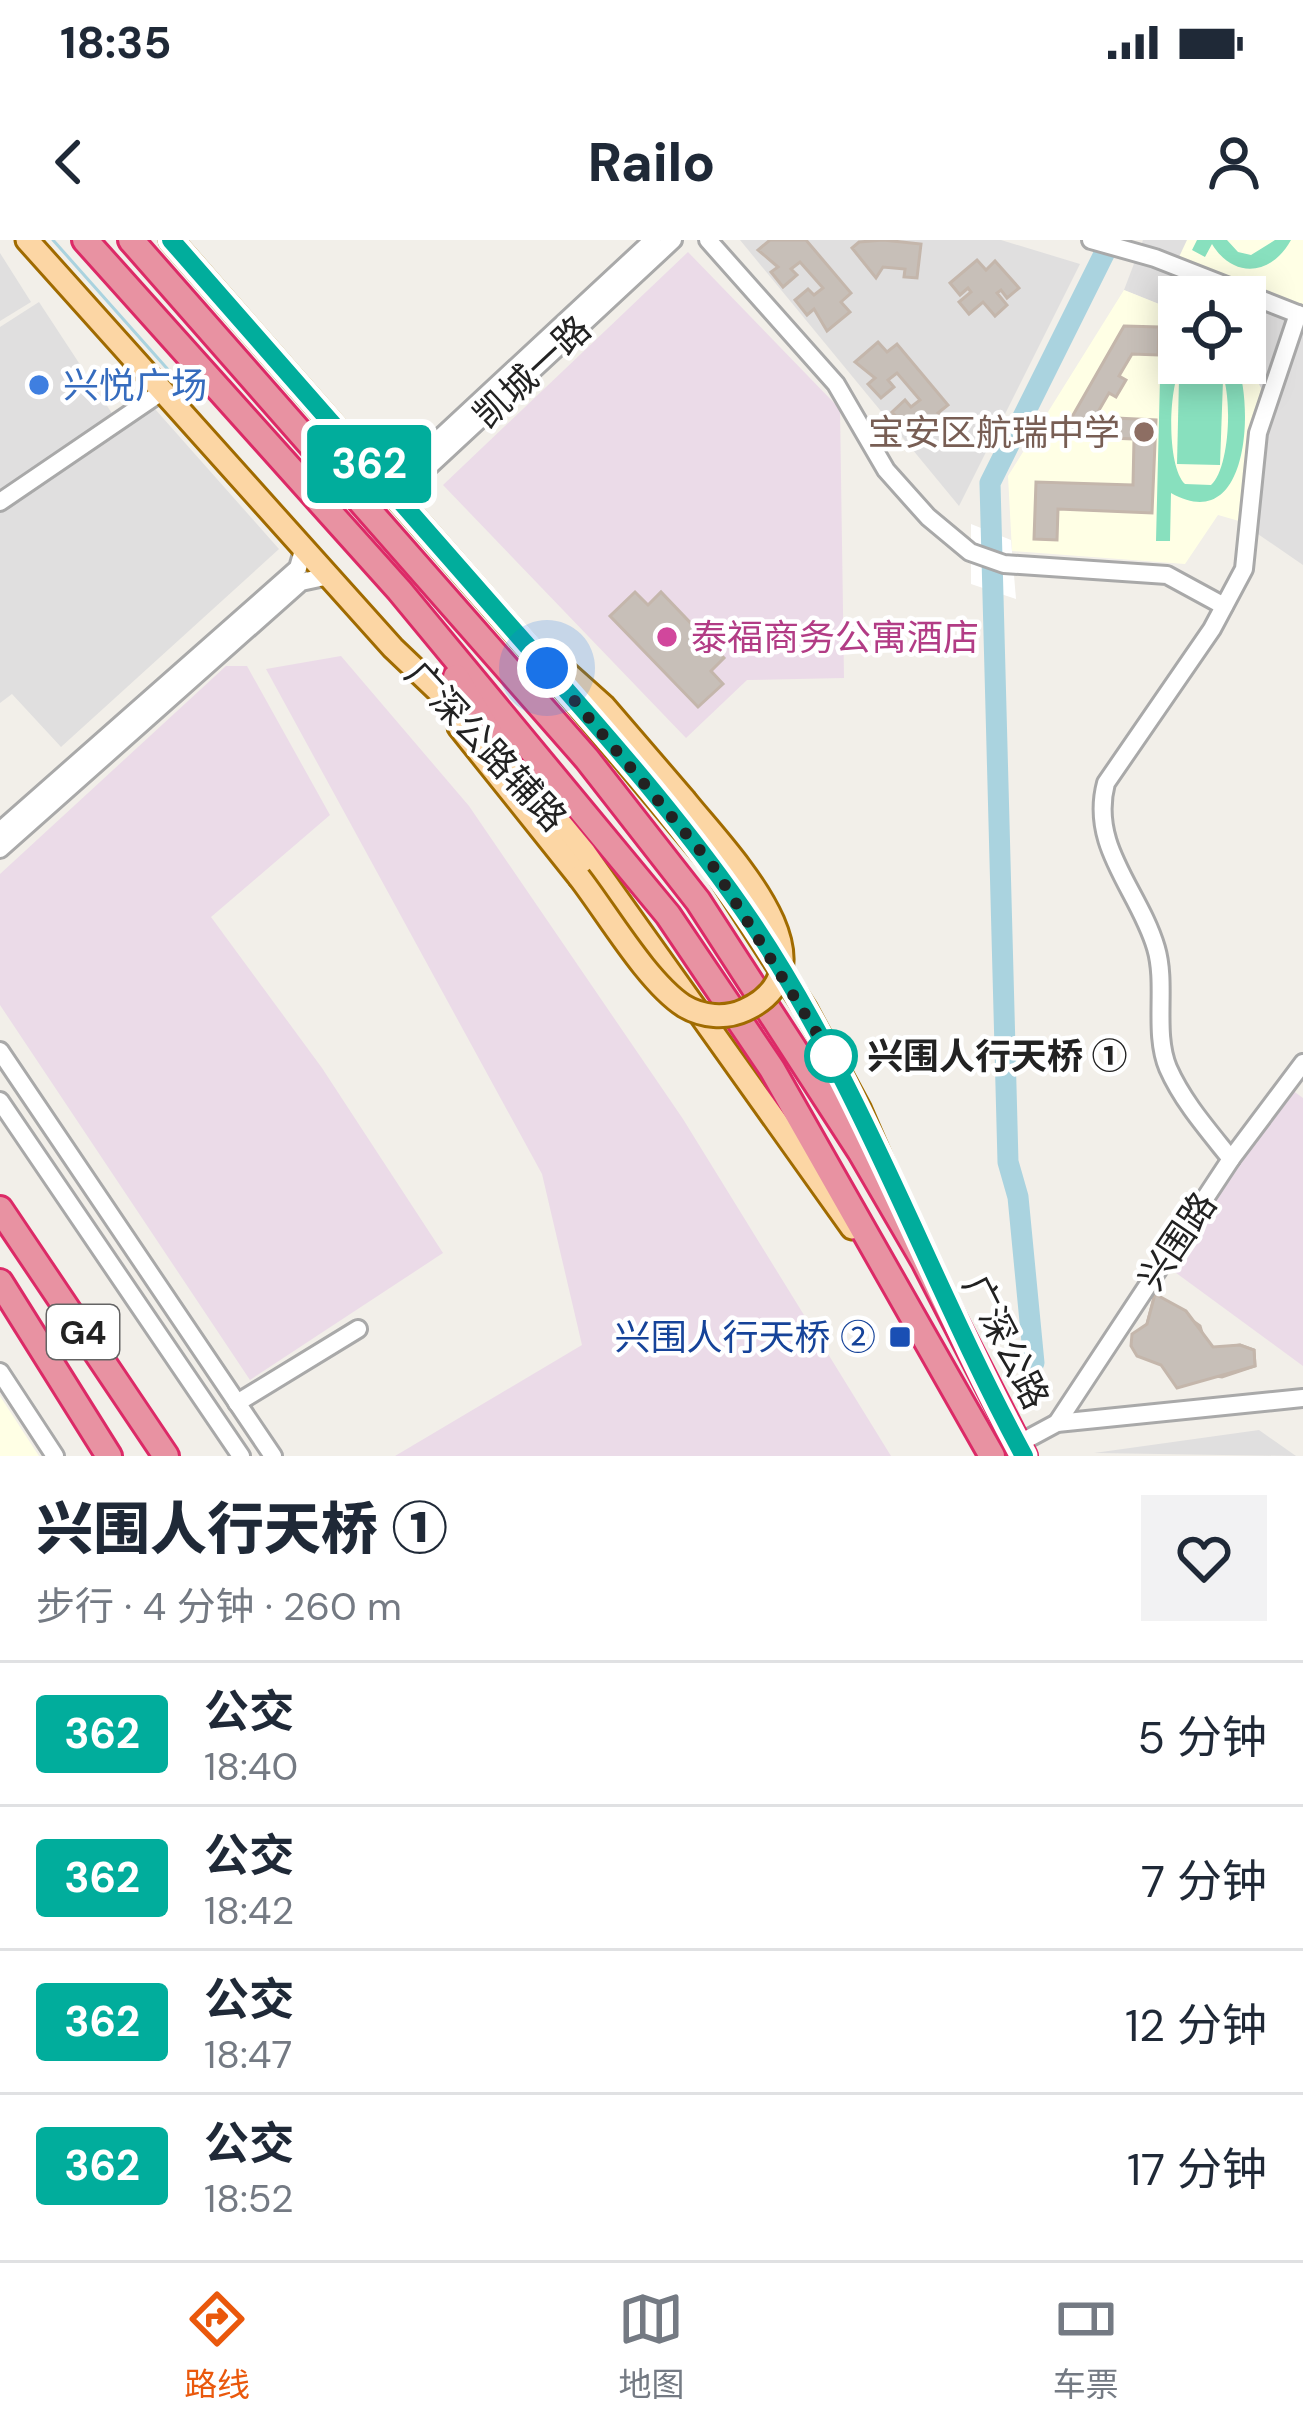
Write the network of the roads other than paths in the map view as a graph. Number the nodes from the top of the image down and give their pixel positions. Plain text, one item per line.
1 (27, 240) edge
2 (81, 240) edge
3 (131, 240) edge
4 (172, 240) edge
5 (652, 240) edge
6 (673, 240) edge
7 (708, 240) edge
8 (1091, 240) edge
9 (1140, 251) edge
10 (1300, 315) edge
11 (163, 391) junction
12 (364, 458) junction
13 (0, 502) edge
14 (412, 512) junction
15 (304, 547) junction
16 (329, 576) junction
17 (399, 590) junction
18 (1224, 606) junction
19 (499, 613) junction
20 (393, 648) junction
21 (499, 749) junction
22 (0, 831) edge
23 (0, 849) edge
24 (0, 1051) edge
25 (1303, 1063) edge
26 (1297, 1084) edge
27 (0, 1101) edge
28 (1232, 1160) junction
29 (0, 1209) edge
30 (924, 1261) junction
31 (0, 1282) edge
32 (898, 1290) junction
33 (358, 1329) dead end
34 (0, 1372) edge
35 (1303, 1398) edge
36 (237, 1403) junction
37 (1057, 1423) junction
38 (1021, 1450) edge
39 (55, 1456) edge
40 (109, 1456) edge
41 (166, 1456) edge
42 (241, 1456) edge
43 (273, 1456) edge
44 (992, 1456) edge

1 - 11 main road, 广深公路辅路
2 - 17 highway, 广深公路
3 - 30 highway, 广深公路
4 - 12 main road
5 - 12 street, 凯城一路
6 - 14 street, 凯城一路
7 - 18 street
8 - 9 street
9 - 10 street
10 - 18 street
11 - 13 street
11 - 15 main road, 广深公路辅路
12 - 14 main road
14 - 19 main road
15 - 16 main road, 广深公路辅路
15 - 22 street
16 - 20 main road, 广深公路辅路
16 - 23 street
17 - 21 highway
17 - 32 highway, 广深公路
18 - 28 street
19 - 20 main road, bridge
19 - 30 main road
20 - 21 main road, 广深公路辅路
21 - 32 main road, 广深公路辅路
24 - 36 street
25 - 26 street, 兴围路
26 - 28 street, 兴围路
27 - 42 street
28 - 37 street, 兴围路
29 - 41 highway, G4
30 - 38 highway, 广深公路
31 - 40 highway, G4
32 - 44 highway, 广深公路
33 - 36 street
34 - 39 street
35 - 37 street
36 - 43 street
37 - 38 street

